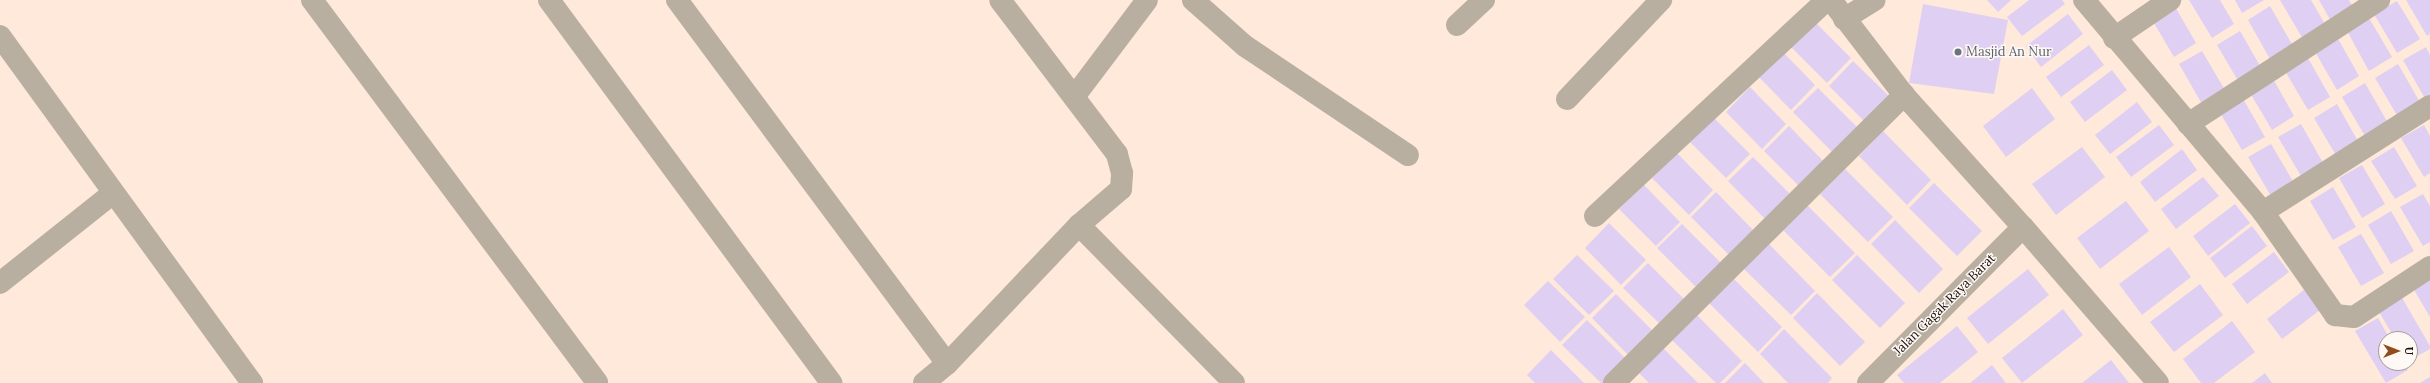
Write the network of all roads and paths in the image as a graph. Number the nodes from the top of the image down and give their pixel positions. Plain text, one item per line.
1 (312, 0) edge
2 (550, 0) edge
3 (677, 0) edge
4 (1000, 0) edge
5 (1147, 0) edge
6 (1193, 0) edge
7 (1484, 0) edge
8 (1661, 0) edge
9 (1827, 0) edge
10 (1831, 0) edge
11 (1874, 0) edge
12 (2084, 0) edge
13 (2170, 0) edge
14 (2379, 0) edge
15 (1844, 19) junction
16 (1457, 25) dead end
17 (0, 36) edge
18 (2114, 38) junction
19 (1904, 95) junction
20 (1074, 97) junction
21 (1567, 99) dead end
22 (2430, 106) edge
23 (2188, 124) junction
24 (1408, 155) dead end
25 (113, 193) junction
26 (2263, 212) junction
27 (1595, 216) dead end
28 (1079, 225) junction
29 (2023, 227) junction
30 (2430, 267) edge
31 (0, 283) edge
32 (947, 364) junction
33 (252, 383) edge
34 (597, 383) edge
35 (831, 383) edge
36 (924, 383) edge
37 (1234, 383) edge
38 (1614, 383) edge
39 (1868, 383) edge
40 (2158, 383) edge

1 - 34 street
2 - 35 street
3 - 32 street
4 - 20 street
5 - 20 street
6 - 24 street
7 - 16 street
8 - 21 street
9 - 27 street
10 - 15 street
11 - 15 street
12 - 18 street
13 - 18 street
14 - 23 street
15 - 19 street
17 - 25 street
18 - 23 street
19 - 29 street
19 - 38 street
20 - 28 street
22 - 26 street
23 - 26 street
25 - 31 street
25 - 33 street
26 - 30 street
28 - 32 street
28 - 37 street
29 - 39 street, Jalan Gagak Raya Barat
29 - 40 street
32 - 36 street

